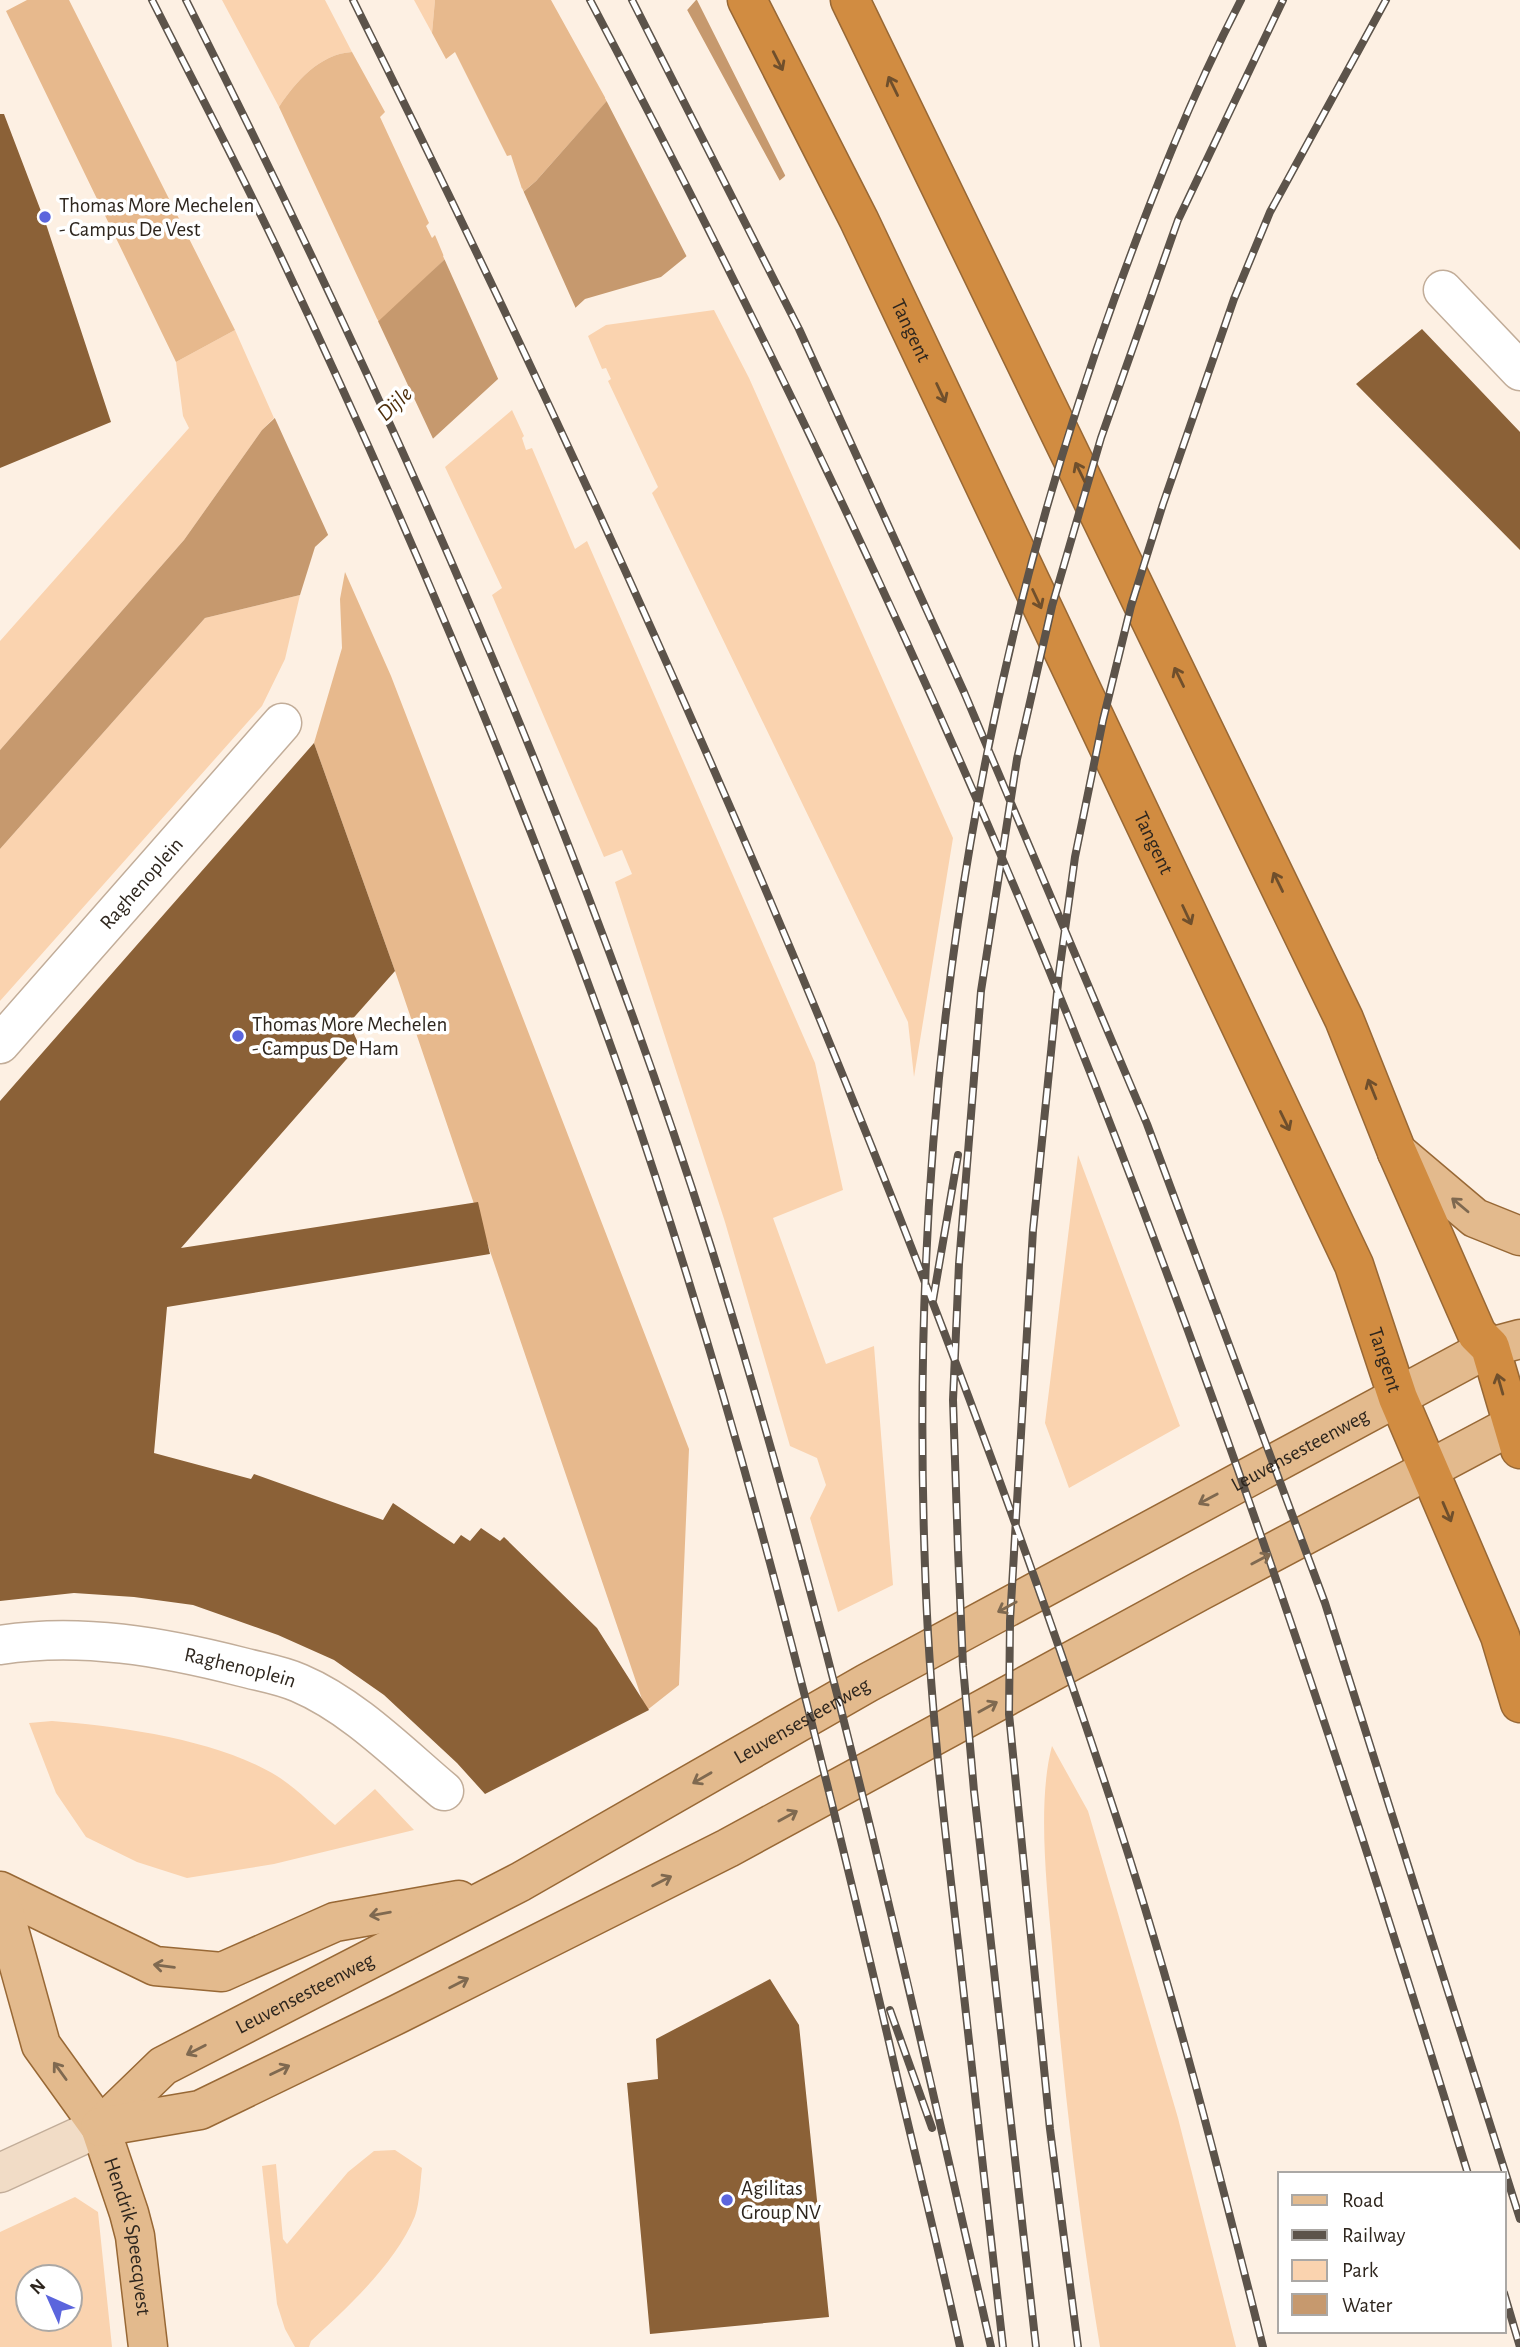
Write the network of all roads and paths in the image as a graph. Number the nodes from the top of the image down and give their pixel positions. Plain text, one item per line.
1 (747, 0) edge
2 (850, 0) edge
3 (1443, 290) dead end
4 (1520, 371) edge
5 (282, 723) dead end
6 (0, 1044) edge
7 (1397, 1152) junction
8 (1520, 1236) edge
9 (1505, 1343) edge
10 (1398, 1398) junction
11 (1518, 1432) edge
12 (1429, 1470) junction
13 (0, 1644) edge
14 (1520, 1703) edge
15 (444, 1791) dead end
16 (0, 1891) edge
17 (495, 1893) junction
18 (0, 1897) edge
19 (100, 2127) junction
20 (0, 2173) edge
21 (148, 2347) edge

1 -> 10 highway, Tangent
7 -> 2 highway
3 - 4 street
5 - 6 street, Raghenoplein
8 -> 7 main road
7 - 9 highway
9 - 10 main road, Leuvensesteenweg
11 -> 9 highway
10 - 12 highway, Tangent
10 -> 17 main road, Leuvensesteenweg
11 - 12 main road, Leuvensesteenweg
12 -> 14 highway, Tangent
19 -> 12 main road, Leuvensesteenweg
13 - 15 street, Raghenoplein
17 -> 16 main road
17 -> 19 main road, Leuvensesteenweg
19 -> 18 main road
19 - 20 street, Leuvensesteenweg
19 - 21 main road, Hendrik Speecqvest

